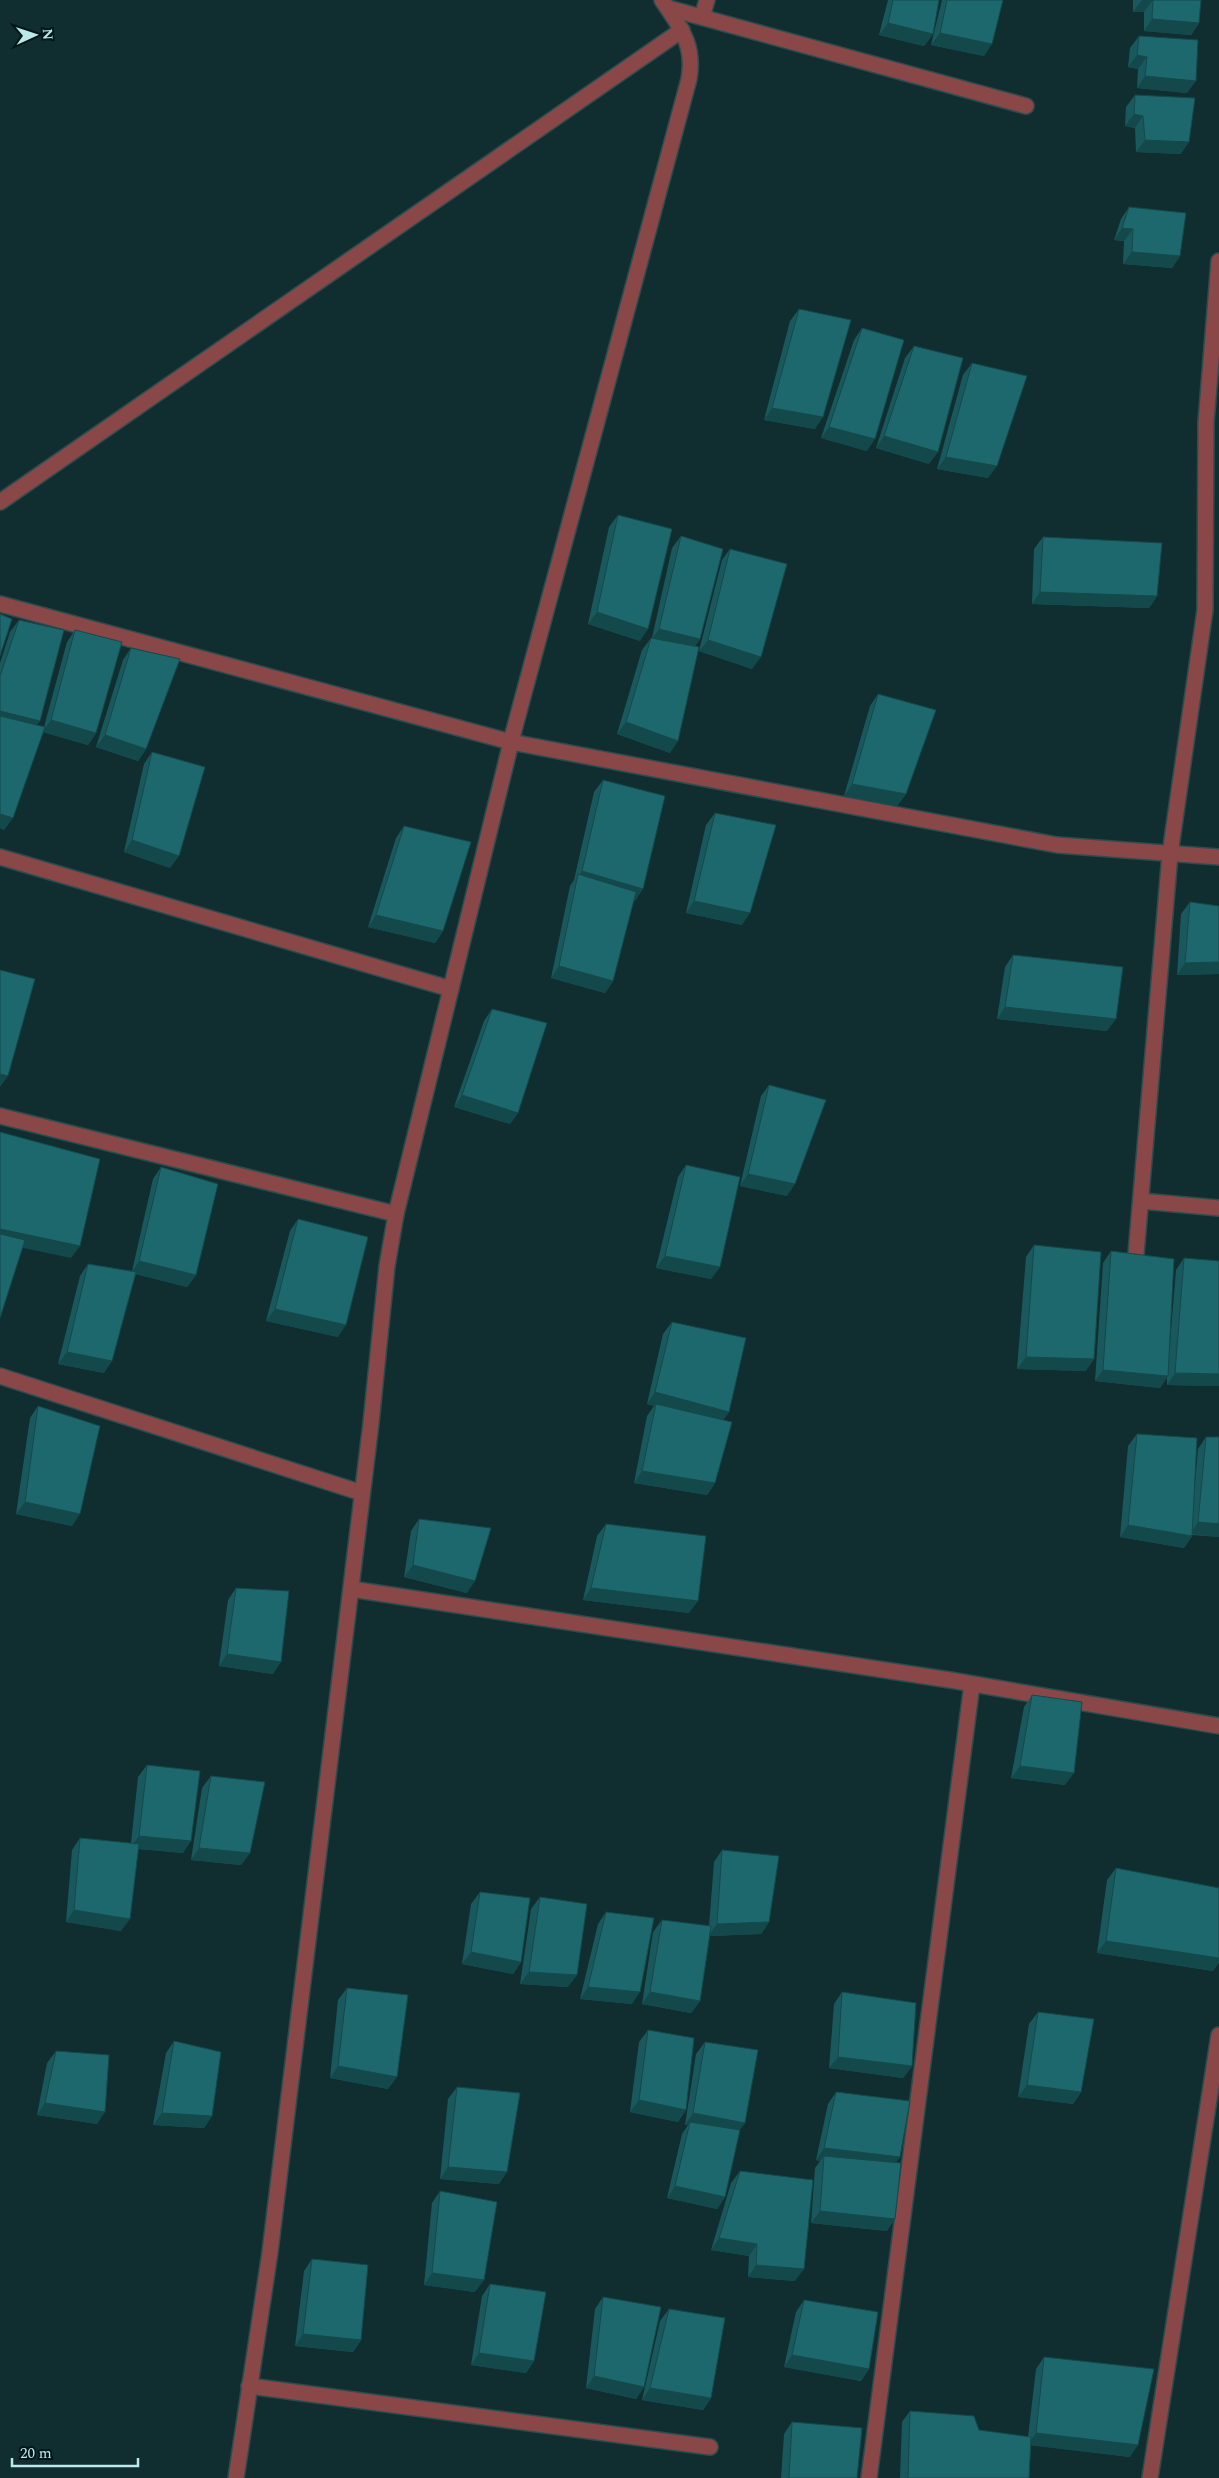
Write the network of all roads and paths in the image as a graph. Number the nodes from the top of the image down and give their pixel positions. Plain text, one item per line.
1 (707, 0) edge
2 (665, 4) edge
3 (702, 17) junction
4 (682, 30) junction
5 (1026, 106) dead end
6 (1219, 261) edge
7 (1212, 422) edge
8 (0, 502) edge
9 (0, 604) edge
10 (1212, 611) edge
11 (511, 742) junction
12 (1170, 854) junction
13 (0, 857) edge
14 (1219, 857) edge
15 (451, 989) junction
16 (0, 1116) edge
17 (1142, 1202) junction
18 (1219, 1208) edge
19 (396, 1214) junction
20 (1136, 1254) edge
21 (0, 1376) edge
22 (362, 1494) junction
23 (351, 1589) junction
24 (972, 1684) junction
25 (1219, 1726) edge
26 (1219, 2035) edge
27 (249, 2386) junction
28 (710, 2447) dead end
29 (236, 2478) edge
30 (869, 2478) edge
31 (1150, 2478) edge

1 - 3 street
2 - 3 street
2 - 4 street
3 - 5 street
4 - 8 street
4 - 11 street
6 - 7 street
7 - 10 street
9 - 11 street
10 - 12 street
11 - 12 street
11 - 15 street
12 - 14 street
12 - 17 street
13 - 15 street
15 - 19 street
16 - 19 street
17 - 18 street
17 - 20 street
19 - 22 street
21 - 22 street
22 - 23 street
23 - 24 street
23 - 27 street
24 - 25 street
24 - 30 street
26 - 31 street
27 - 28 street
27 - 29 street

